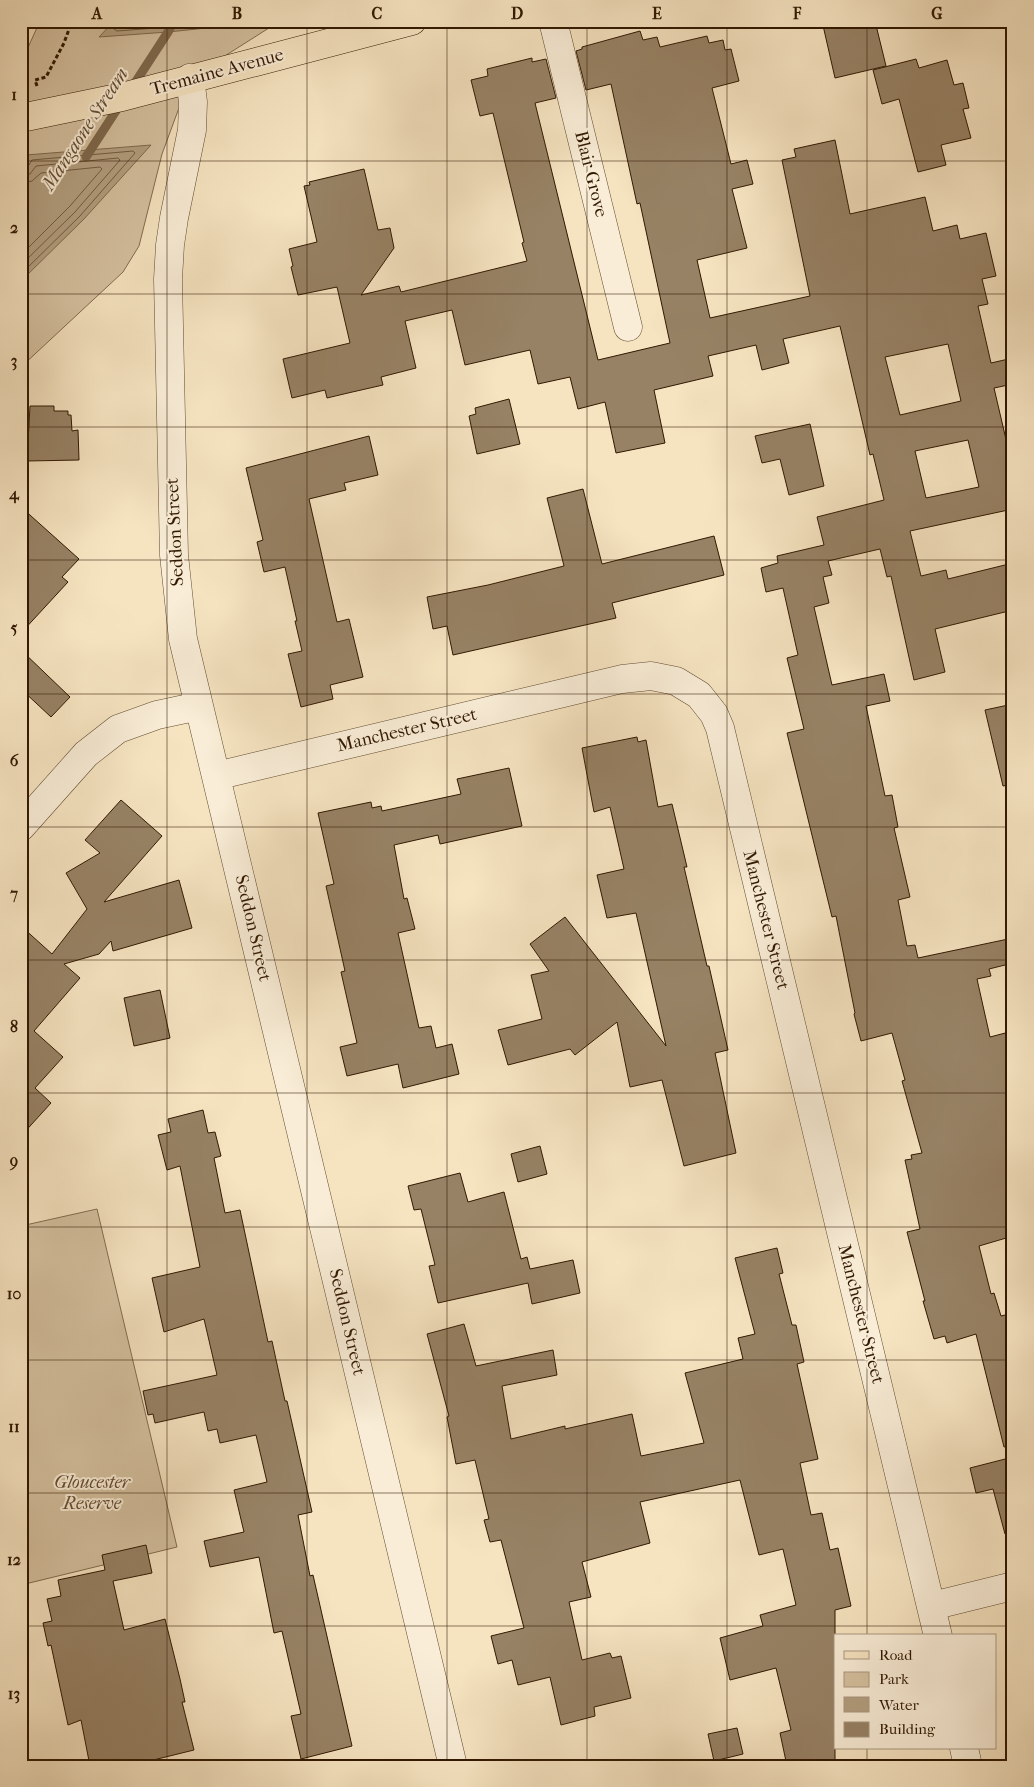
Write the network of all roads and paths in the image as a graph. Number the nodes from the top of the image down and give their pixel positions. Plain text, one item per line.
1 (72, 21) edge
2 (412, 21) edge
3 (553, 21) edge
4 (190, 78) junction
5 (31, 116) edge
6 (628, 327) dead end
7 (199, 706) junction
8 (216, 776) junction
9 (21, 827) edge
10 (1013, 1586) edge
11 (932, 1606) junction
12 (938, 1634) edge
13 (964, 1750) edge
14 (453, 1766) edge
15 (968, 1766) edge

1 - 5 path
2 - 4 main road, Tremaine Avenue
3 - 6 street, Blair Grove
4 - 5 main road, Tremaine Avenue
4 - 7 street, Seddon Street
7 - 8 street, Seddon Street
7 - 9 street
8 - 11 street, Manchester Street
8 - 14 street, Seddon Street
10 - 11 street
11 - 12 street, Manchester Street
13 - 15 street

